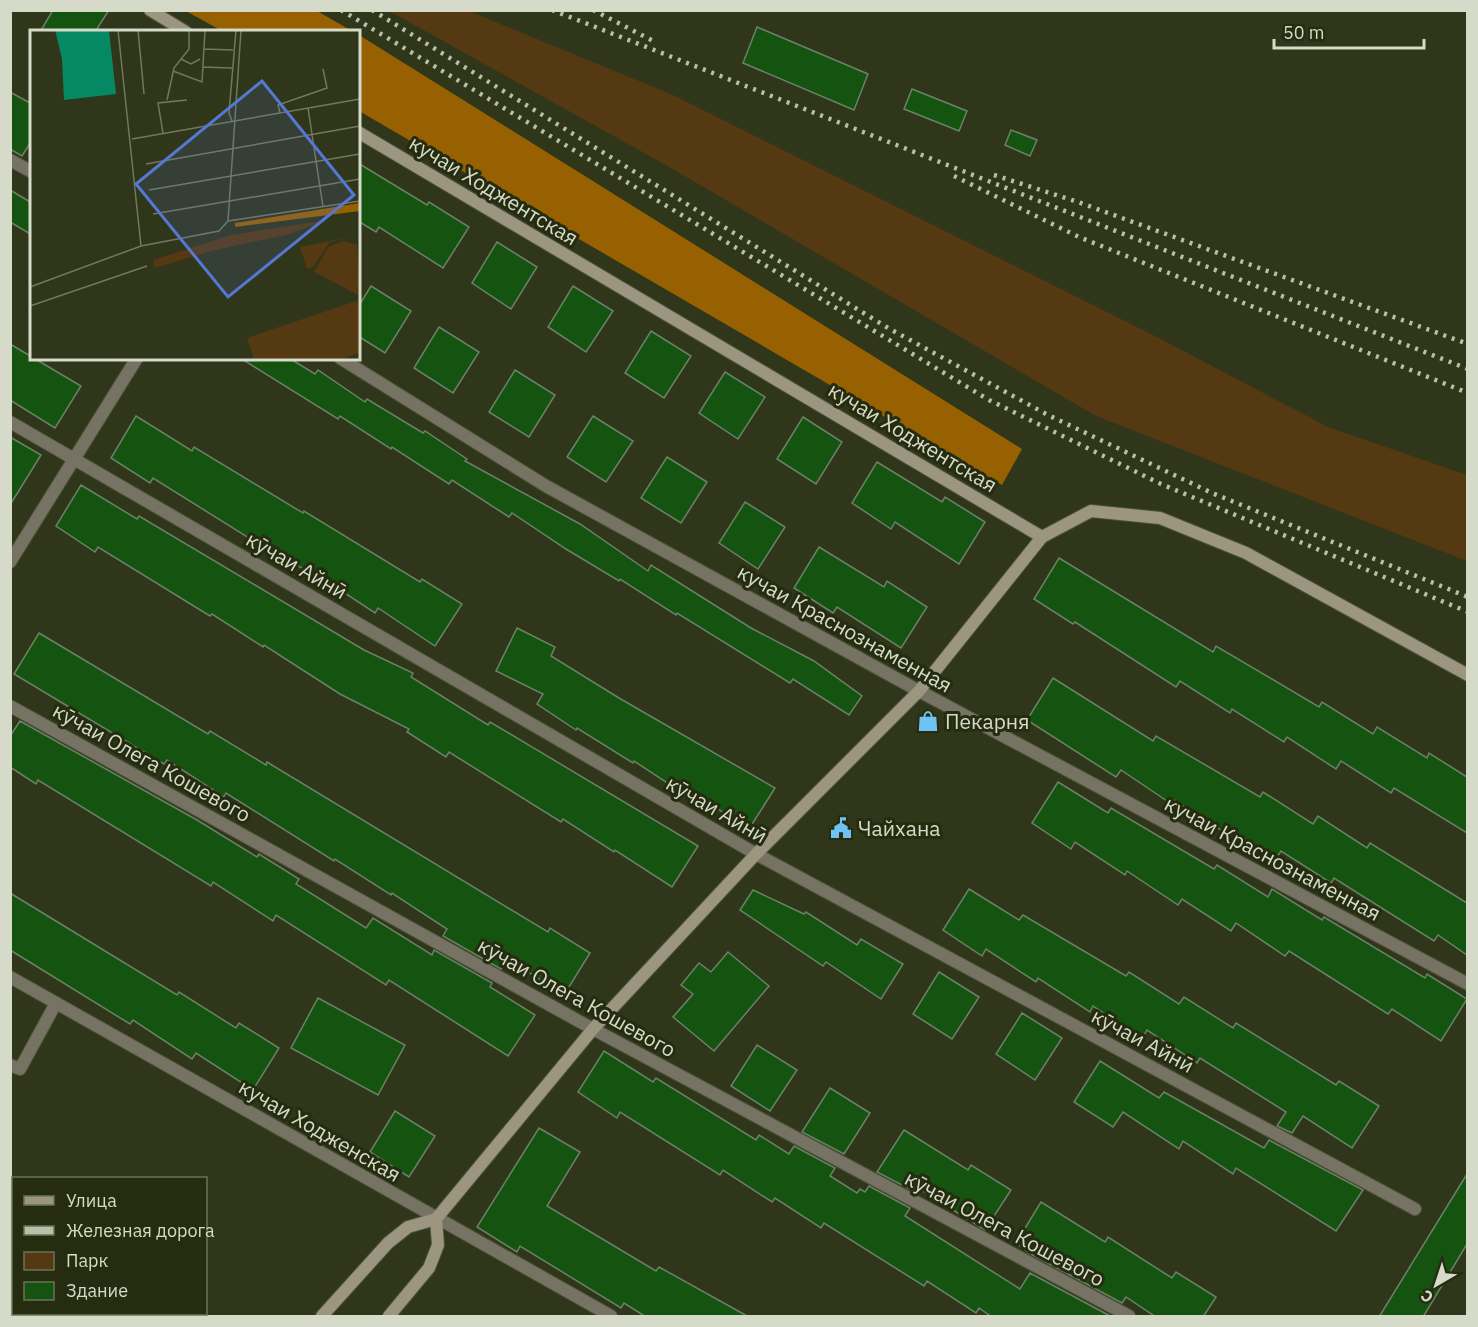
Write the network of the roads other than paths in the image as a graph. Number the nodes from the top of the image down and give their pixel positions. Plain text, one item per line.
1 (150, 10) edge
2 (183, 30) edge
3 (360, 133) edge
4 (10, 160) edge
5 (30, 171) edge
6 (136, 360) edge
7 (343, 360) edge
8 (10, 422) edge
9 (75, 459) junction
10 (1042, 537) junction
11 (10, 562) edge
12 (1467, 675) edge
13 (919, 691) junction
14 (10, 706) edge
15 (756, 854) junction
16 (10, 977) edge
17 (1467, 984) edge
18 (57, 1003) junction
19 (593, 1029) junction
20 (10, 1065) edge
21 (1415, 1209) dead end
22 (436, 1219) junction
23 (322, 1317) edge
24 (389, 1317) edge
25 (611, 1317) edge
26 (1129, 1317) edge

1 - 2 main road
3 - 10 main road, кучаи Ходжентская
4 - 5 street
6 - 9 street
7 - 13 street, кучаи Краснознаменная
8 - 9 street, кӯчаи Айнӣ
9 - 11 street
9 - 15 street, кӯчаи Айнӣ
10 - 12 main road
10 - 13 main road
13 - 15 main road
13 - 17 street, кучаи Краснознаменная
14 - 19 street, кӯчаи Олега Кошевого
15 - 19 main road
15 - 21 street, кӯчаи Айнӣ
16 - 18 street, кучаи Ходженская
18 - 20 street
18 - 22 street, кучаи Ходженская
19 - 22 main road
19 - 26 street, кӯчаи Олега Кошевого
22 - 23 main road
22 - 24 main road
22 - 25 street, кучаи Ходженская

